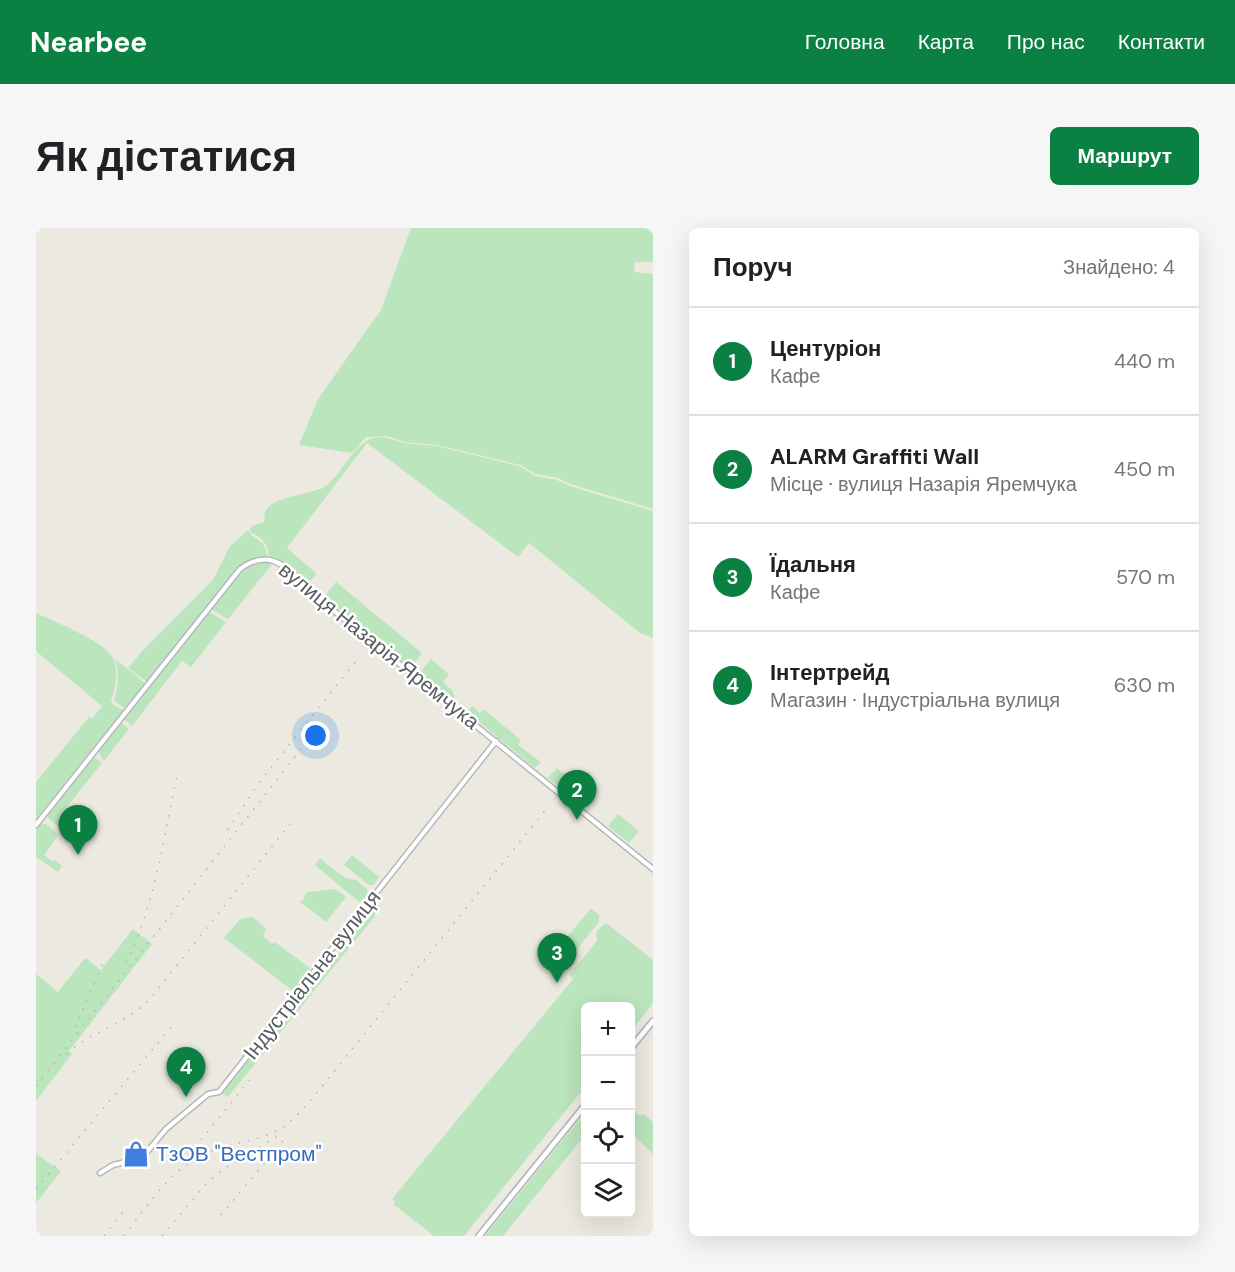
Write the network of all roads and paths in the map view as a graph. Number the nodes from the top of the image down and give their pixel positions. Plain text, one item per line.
1 (496, 741) junction
2 (36, 825) edge
3 (653, 869) edge
4 (653, 1021) edge
5 (635, 1043) edge
6 (581, 1109) edge
7 (100, 1173) dead end
8 (479, 1236) edge

1 - 2 street, вулиця Назарія Яремчука
1 - 3 street, вулиця Назарія Яремчука
1 - 7 street, Індустріальна вулиця
4 - 5 street
6 - 8 street

